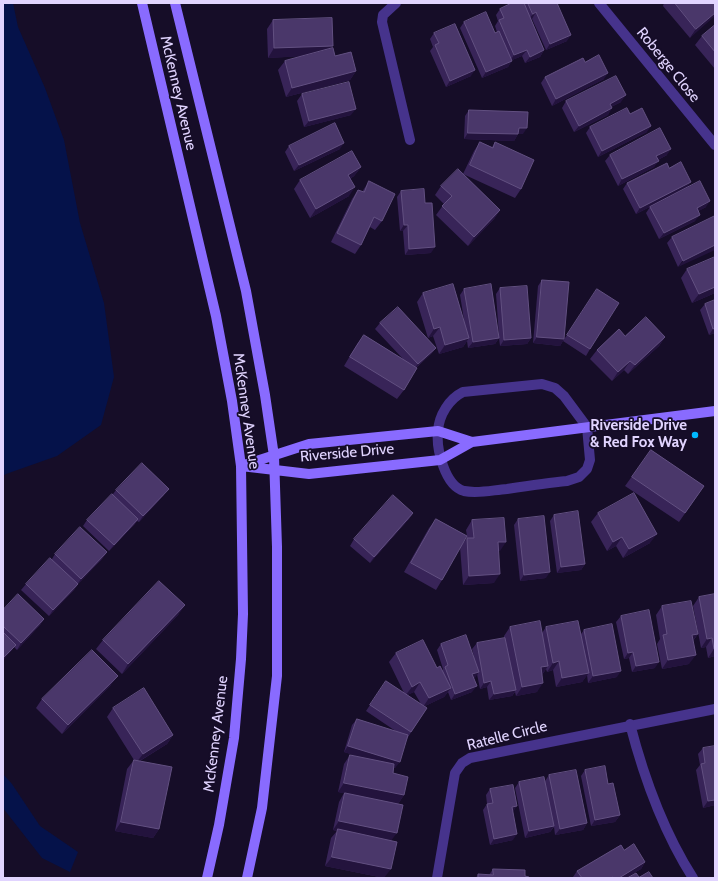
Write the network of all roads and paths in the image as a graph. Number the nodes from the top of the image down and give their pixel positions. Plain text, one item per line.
1 (142, 3) edge
2 (175, 3) edge
3 (396, 3) edge
4 (599, 3) edge
5 (410, 140) dead end
6 (715, 145) edge
7 (715, 411) edge
8 (587, 427) junction
9 (438, 431) junction
10 (472, 442) junction
11 (274, 456) junction
12 (440, 460) junction
13 (241, 466) junction
14 (274, 470) junction
15 (715, 709) edge
16 (630, 724) junction
17 (207, 878) edge
18 (247, 878) edge
19 (437, 878) edge
20 (693, 878) edge

1 - 13 main road, McKenney Avenue
2 - 11 main road, McKenney Avenue
3 - 5 street
4 - 6 street, Roberge Close
7 - 8 main road, Riverside Drive
8 - 9 street
8 - 10 main road, Riverside Drive
8 - 12 street
9 - 10 main road, Riverside Drive
9 - 11 main road, Riverside Drive
9 - 12 street
10 - 12 main road, Riverside Drive
11 - 13 main road, Riverside Drive
11 - 14 main road, McKenney Avenue
12 - 14 main road, Riverside Drive
13 - 14 main road, Riverside Drive
13 - 17 main road, McKenney Avenue
14 - 18 main road, McKenney Avenue
15 - 16 street, Ratelle Circle
16 - 19 street, Ratelle Circle
16 - 20 street

